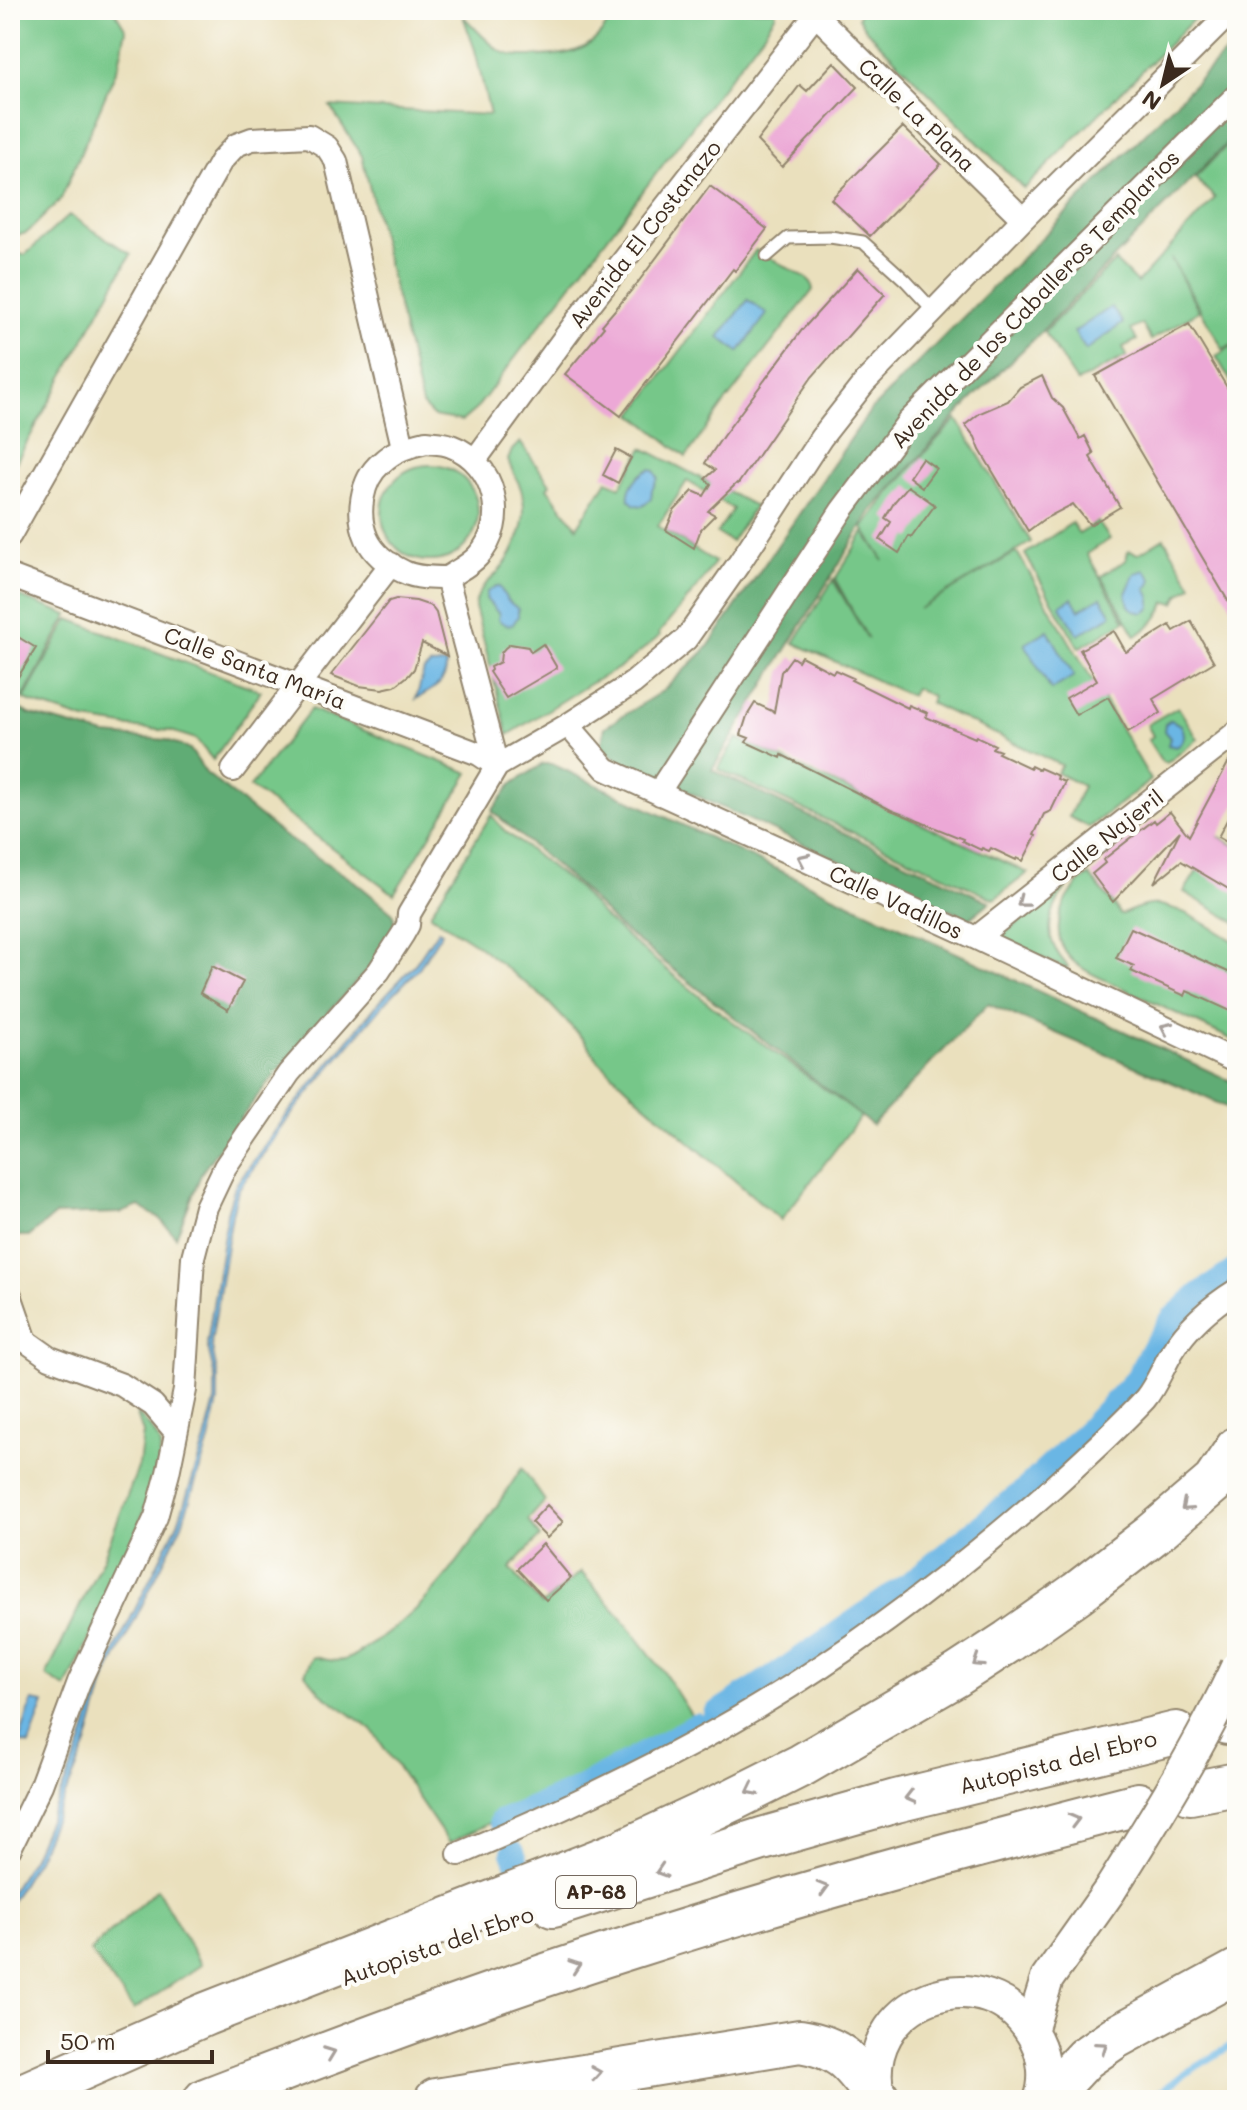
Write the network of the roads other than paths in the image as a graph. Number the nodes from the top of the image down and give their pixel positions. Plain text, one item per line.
1 (1233, 10) edge
2 (815, 12) edge
3 (1237, 95) edge
4 (1023, 219) junction
5 (767, 256) dead end
6 (934, 311) junction
7 (403, 447) junction
8 (475, 460) junction
9 (10, 535) edge
10 (391, 564) junction
11 (10, 576) edge
12 (447, 578) junction
13 (299, 685) junction
14 (568, 725) junction
15 (1237, 732) edge
16 (497, 766) junction
17 (233, 770) dead end
18 (660, 794) junction
19 (976, 938) junction
20 (1237, 1062) edge
21 (1237, 1290) edge
22 (10, 1295) edge
23 (175, 1431) junction
24 (1237, 1448) edge
25 (1237, 1667) edge
26 (1176, 1733) dead end
27 (1237, 1784) edge
28 (1190, 1793) dead end
29 (1138, 1804) dead end
30 (10, 1848) edge
31 (459, 1854) dead end
32 (1237, 1971) edge
33 (1047, 1979) junction
34 (1002, 2003) junction
35 (1031, 2031) junction
36 (878, 2098) edge
37 (11, 2100) edge
38 (32, 2100) edge
39 (205, 2100) edge
40 (436, 2100) edge
41 (1043, 2100) edge

1 - 4 street
2 - 4 street, Calle La Plana
2 - 8 street, Avenida El Costanazo
3 - 18 street, Avenida de los Caballeros Templarios
4 - 6 street
5 - 6 lane
6 - 14 street
7 - 8 street
7 - 9 street
7 - 10 street
8 - 12 street
10 - 12 street
10 - 13 street
11 - 13 street, Calle Santa María
12 - 16 street
13 - 16 street, Calle Santa María
13 - 17 street
14 - 16 street
14 - 18 street, Calle Vadillos
15 -> 19 street, Calle Najeril
16 - 23 street
19 -> 18 street, Calle Vadillos
20 -> 19 street, Calle Vadillos
21 - 31 street
22 - 23 street
23 - 30 street
24 -> 37 highway
25 - 33 main road, bridge
26 -> 38 highway, Autopista del Ebro / AP-68
27 - 28 highway
39 -> 29 highway
41 -> 32 highway
33 - 34 main road
33 - 35 main road
34 - 35 main road
34 - 36 main road
35 - 41 main road
40 -> 36 highway

